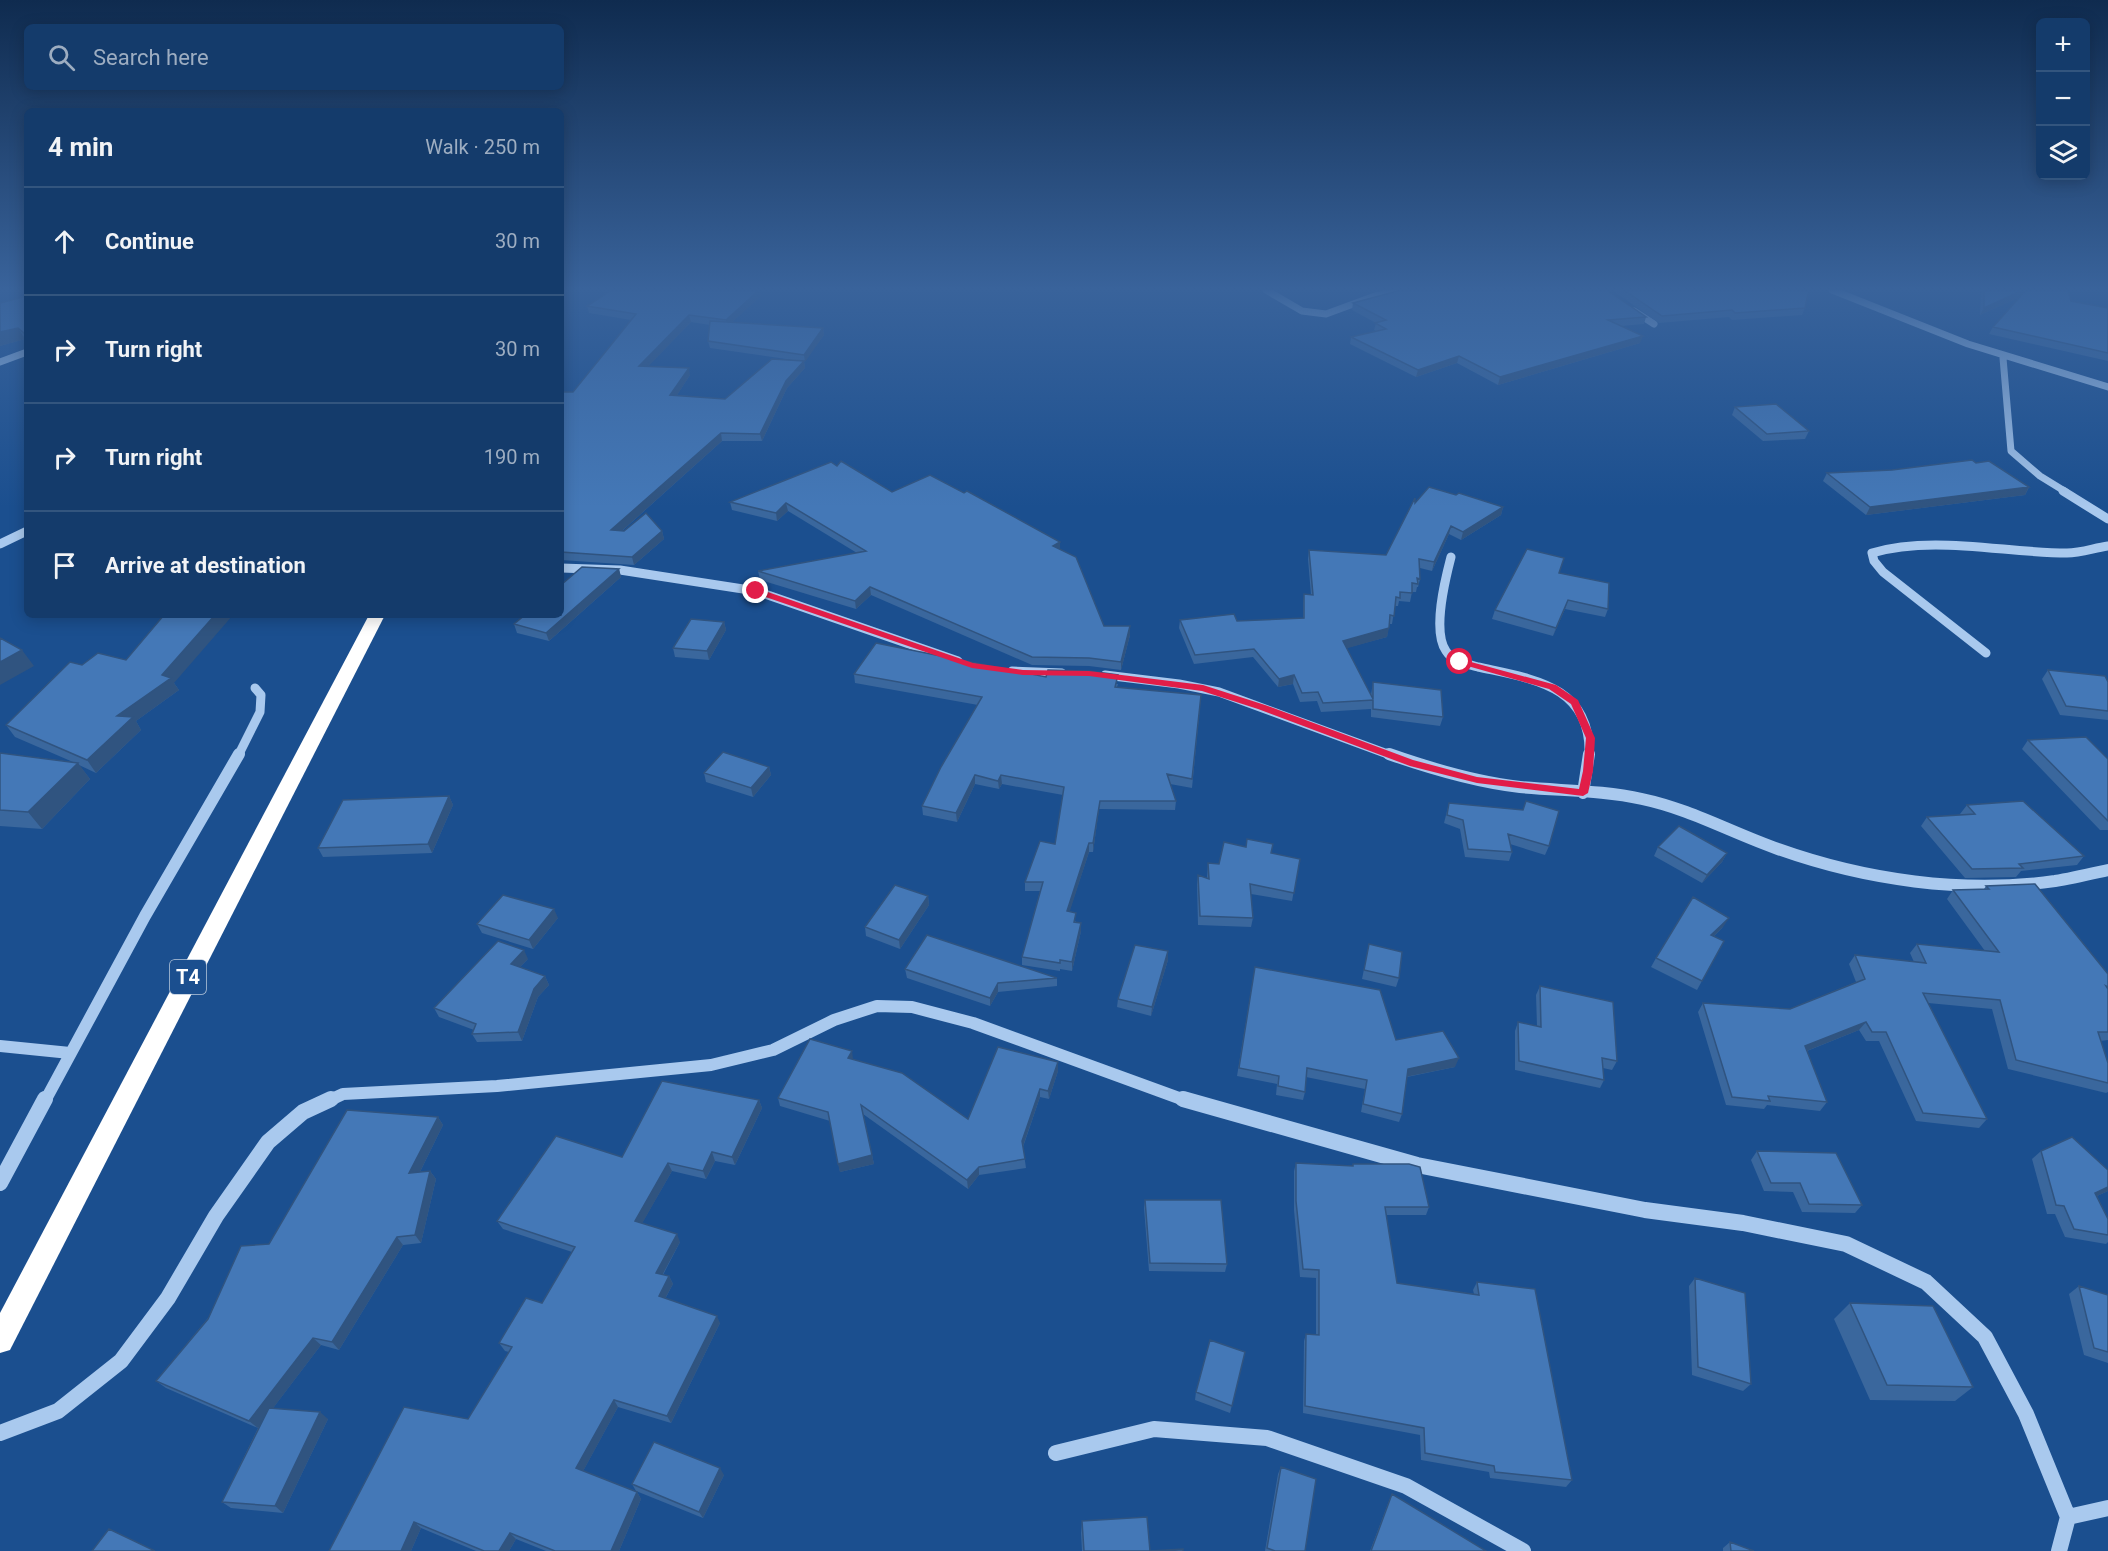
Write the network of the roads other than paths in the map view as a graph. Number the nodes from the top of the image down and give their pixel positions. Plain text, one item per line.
1 (2003, 362) edge
2 (2019, 362) edge
3 (2108, 387) edge
4 (2108, 519) edge
5 (24, 532) edge
6 (0, 544) edge
7 (2108, 546) edge
8 (1451, 557) dead end
9 (564, 568) edge
10 (375, 618) edge
11 (1986, 653) dead end
12 (972, 665) edge
13 (1002, 669) edge
14 (255, 688) dead end
15 (1583, 793) junction
16 (2108, 870) edge
17 (0, 1046) edge
18 (70, 1053) junction
19 (0, 1183) edge
20 (0, 1340) edge
21 (0, 1432) edge
22 (1056, 1453) dead end
23 (2108, 1508) edge
24 (2068, 1517) junction
25 (1523, 1551) edge
26 (2059, 1551) edge

1 - 4 street
2 - 3 street
5 - 6 street
7 - 11 street
8 - 15 street
9 - 12 street
10 - 20 highway, T4
13 - 15 street
14 - 18 street
15 - 16 street
17 - 18 street
18 - 19 street
21 - 24 street
22 - 25 street
23 - 24 street
24 - 26 street

